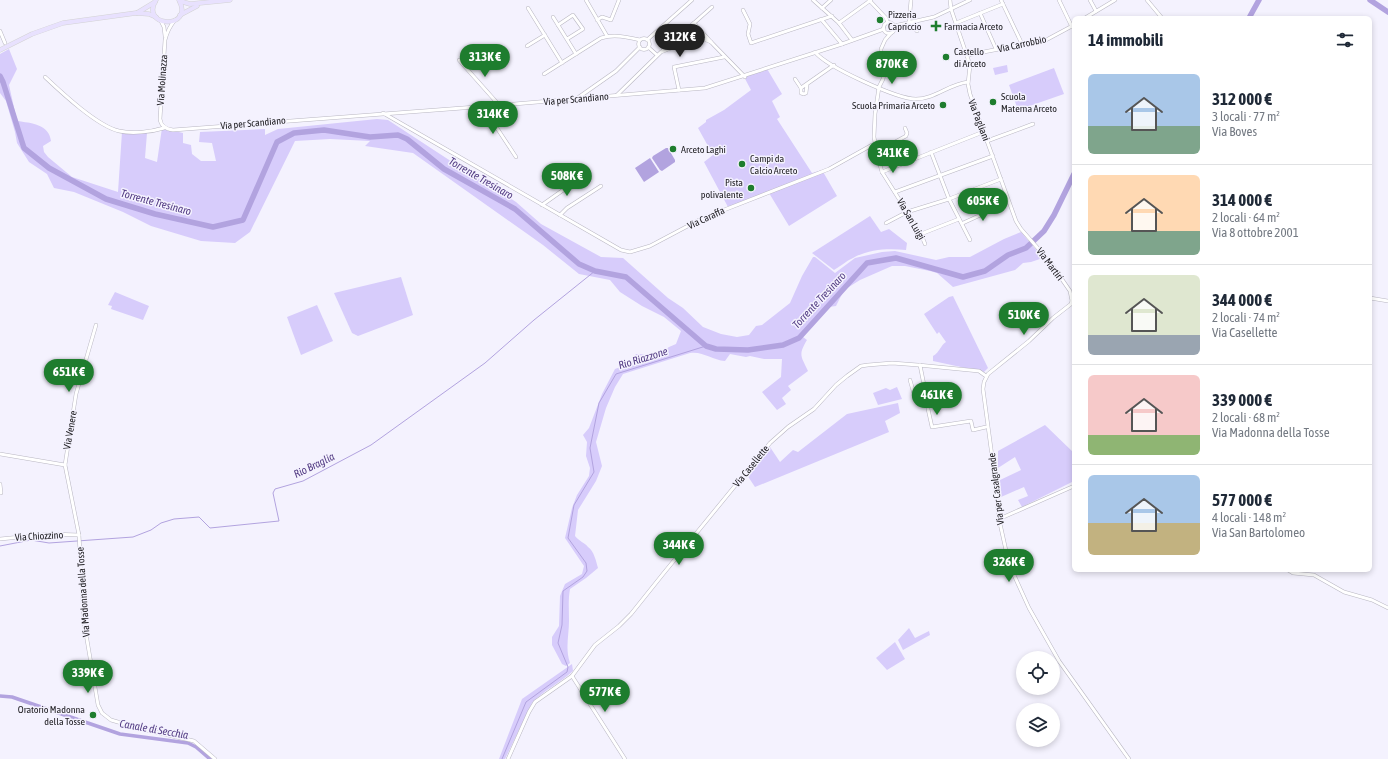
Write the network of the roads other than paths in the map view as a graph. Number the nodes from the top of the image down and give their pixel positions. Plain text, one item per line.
1 (179, 0) edge
2 (230, 0) edge
3 (586, 0) edge
4 (619, 0) edge
5 (692, 0) edge
6 (813, 0) edge
7 (831, 0) edge
8 (870, 0) edge
9 (911, 0) edge
10 (950, 0) edge
11 (970, 0) edge
12 (1059, 0) edge
13 (1090, 0) edge
14 (1115, 0) edge
15 (1147, 0) edge
16 (156, 1) edge
17 (1002, 2) edge
18 (201, 4) junction
19 (712, 7) dead end
20 (528, 8) dead end
21 (822, 8) junction
22 (951, 9) junction
23 (743, 10) dead end
24 (1096, 11) junction
25 (136, 13) junction
26 (980, 13) junction
27 (180, 15) junction
28 (832, 16) junction
29 (1088, 16) edge
30 (1160, 16) edge
31 (156, 17) junction
32 (553, 17) dead end
33 (821, 19) junction
34 (175, 20) junction
35 (598, 20) junction
36 (161, 21) junction
37 (694, 23) junction
38 (839, 23) junction
39 (888, 23) junction
40 (910, 23) junction
41 (956, 23) junction
42 (1072, 24) edge
43 (558, 25) junction
44 (894, 26) junction
45 (1072, 27) edge
46 (884, 30) junction
47 (917, 30) dead end
48 (0, 31) edge
49 (891, 33) junction
50 (545, 35) junction
51 (607, 36) junction
52 (888, 36) junction
53 (165, 40) junction
54 (567, 40) junction
55 (640, 40) junction
56 (647, 40) junction
57 (852, 40) junction
58 (711, 42) junction
59 (842, 44) junction
60 (1022, 44) junction
61 (6, 45) junction
62 (527, 46) dead end
63 (648, 47) junction
64 (640, 48) junction
65 (0, 50) edge
66 (996, 50) junction
67 (662, 52) junction
68 (815, 52) junction
69 (576, 54) junction
70 (657, 55) junction
71 (968, 55) junction
72 (724, 57) junction
73 (460, 60) dead end
74 (562, 63) junction
75 (834, 65) junction
76 (544, 74) dead end
77 (45, 76) dead end
78 (745, 76) junction
79 (795, 79) dead end
80 (968, 82) junction
81 (807, 84) junction
82 (879, 87) junction
83 (801, 88) junction
84 (592, 89) junction
85 (679, 90) junction
86 (617, 95) junction
87 (596, 97) junction
88 (577, 98) junction
89 (499, 105) junction
90 (489, 106) junction
91 (383, 113) junction
92 (1033, 124) dead end
93 (164, 128) junction
94 (905, 128) dead end
95 (983, 132) junction
96 (987, 141) junction
97 (876, 146) junction
98 (931, 152) junction
99 (993, 156) junction
100 (516, 157) dead end
101 (882, 172) junction
102 (940, 175) junction
103 (583, 176) dead end
104 (1001, 179) junction
105 (601, 186) dead end
106 (896, 192) junction
107 (949, 199) junction
108 (542, 205) junction
109 (996, 208) dead end
110 (907, 212) junction
111 (560, 215) junction
112 (959, 219) junction
113 (886, 223) dead end
114 (963, 223) junction
115 (1021, 229) joint
116 (921, 234) junction
117 (970, 240) dead end
118 (925, 244) dead end
119 (1372, 298) edge
120 (1072, 299) edge
121 (1388, 300) edge
122 (1072, 303) edge
123 (96, 325) dead end
124 (920, 365) junction
125 (986, 376) junction
126 (910, 380) dead end
127 (926, 391) junction
128 (986, 427) dead end
129 (0, 454) edge
130 (65, 465) junction
131 (0, 484) edge
132 (1072, 487) edge
133 (1, 493) edge
134 (999, 519) junction
135 (79, 538) junction
136 (0, 539) edge
137 (1293, 572) edge
138 (1388, 608) edge
139 (572, 676) junction
140 (215, 759) edge
141 (508, 759) edge
142 (625, 759) edge
143 (1129, 759) edge

1 - 18 main road
1 - 27 main road
2 - 18 main road
3 - 35 street
4 - 35 street
5 - 56 street
6 - 21 street
7 - 21 street
8 - 38 street
8 - 39 street
9 - 40 street
10 - 22 street, Via Pagliani
11 - 22 street
12 - 42 street
13 - 24 street
14 - 24 street
15 - 30 street
16 - 25 main road
16 - 31 main road
17 - 26 street
17 - 60 street
18 - 27 main road
19 - 37 street
20 - 50 street
21 - 28 street
22 - 40 street
22 - 41 street, Via Pagliani
23 - 33 street
24 - 29 street
25 - 31 main road
25 - 61 main road
26 - 41 street
26 - 66 street
27 - 34 main road
28 - 33 street
28 - 38 street
31 - 36 main road
32 - 43 street
33 - 59 street
34 - 36 main road
34 - 53 street
35 - 51 street
36 - 53 street
37 - 58 street
37 - 67 street
38 - 57 street
39 - 44 street
39 - 46 street
40 - 44 street
40 - 47 street
41 - 71 street, Via Pagliani
43 - 54 street
43 - 54 street
44 - 49 street
45 - 60 street, Via Carrobbio
46 - 49 street
46 - 52 street
46 - 57 street, Via per Scandiano
48 - 61 street
49 - 52 street, Via San Luigi
50 - 62 street
50 - 74 street
51 - 55 street
51 - 69 street
52 - 82 street, Via San Luigi
53 - 93 street, Via Molinazza
54 - 69 street
55 - 56 street
55 - 64 street
56 - 63 street
57 - 59 street, Via per Scandiano
58 - 67 street
58 - 72 street
59 - 68 street, Via per Scandiano
60 - 66 street, Via Carrobbio
61 - 65 main road
63 - 64 street
63 - 70 street
64 - 84 street
66 - 71 street, Via Carrobbio
67 - 70 street
68 - 75 street
68 - 78 street, Via per Scandiano
69 - 74 street
70 - 86 street
71 - 80 street, Via Pagliani
72 - 78 street
72 - 85 street
73 - 89 street
74 - 76 street
75 - 81 street
75 - 82 street
77 - 93 street, Via per Scandiano
78 - 85 street, Via per Scandiano
79 - 83 street
80 - 82 street
80 - 95 street, Via Pagliani
81 - 83 street
81 - 83 street
82 - 97 street, Via San Luigi
84 - 87 street
84 - 88 street
85 - 86 street, Via per Scandiano
86 - 87 street, Via per Scandiano
87 - 88 street, Via per Scandiano
88 - 89 street, Via per Scandiano
89 - 90 street, Via per Scandiano
90 - 91 street, Via per Scandiano
90 - 100 street
91 - 93 street, Via per Scandiano
91 - 108 street, Via Caraffa
92 - 96 street
94 - 97 street, Via Caraffa
95 - 96 street, Via Pagliani
95 - 98 street
96 - 99 street, Via Pagliani
97 - 101 street, Via San Luigi
97 - 111 street, Via Caraffa
98 - 101 street
98 - 102 street
99 - 102 street
99 - 104 street, Via Pagliani
101 - 106 street, Via San Luigi
102 - 106 street
102 - 107 street
103 - 108 street
104 - 107 street
104 - 115 street, Via Pagliani
105 - 111 street
106 - 110 street, Via San Luigi
107 - 110 street
107 - 112 street
108 - 111 street, Via Caraffa
109 - 114 street
110 - 113 street
110 - 116 street, Via San Luigi
112 - 114 street
112 - 116 street
114 - 117 street
115 - 120 street, Via Martiri
116 - 118 street, Via San Luigi
119 - 121 street
122 - 125 street
123 - 130 street, Via Venere
124 - 125 street, Via Casellette
124 - 127 street
124 - 139 street, Via Casellette
125 - 134 street, Via per Casalgrande
126 - 127 street
127 - 128 street
129 - 130 street
130 - 135 street, Via Venere
131 - 133 street
132 - 134 street
134 - 143 street, Via per Casalgrande
135 - 136 street, Via Chiozzino
135 - 140 street, Via Madonna della Tosse
137 - 138 street
139 - 141 street, Via Casellette
139 - 142 street

